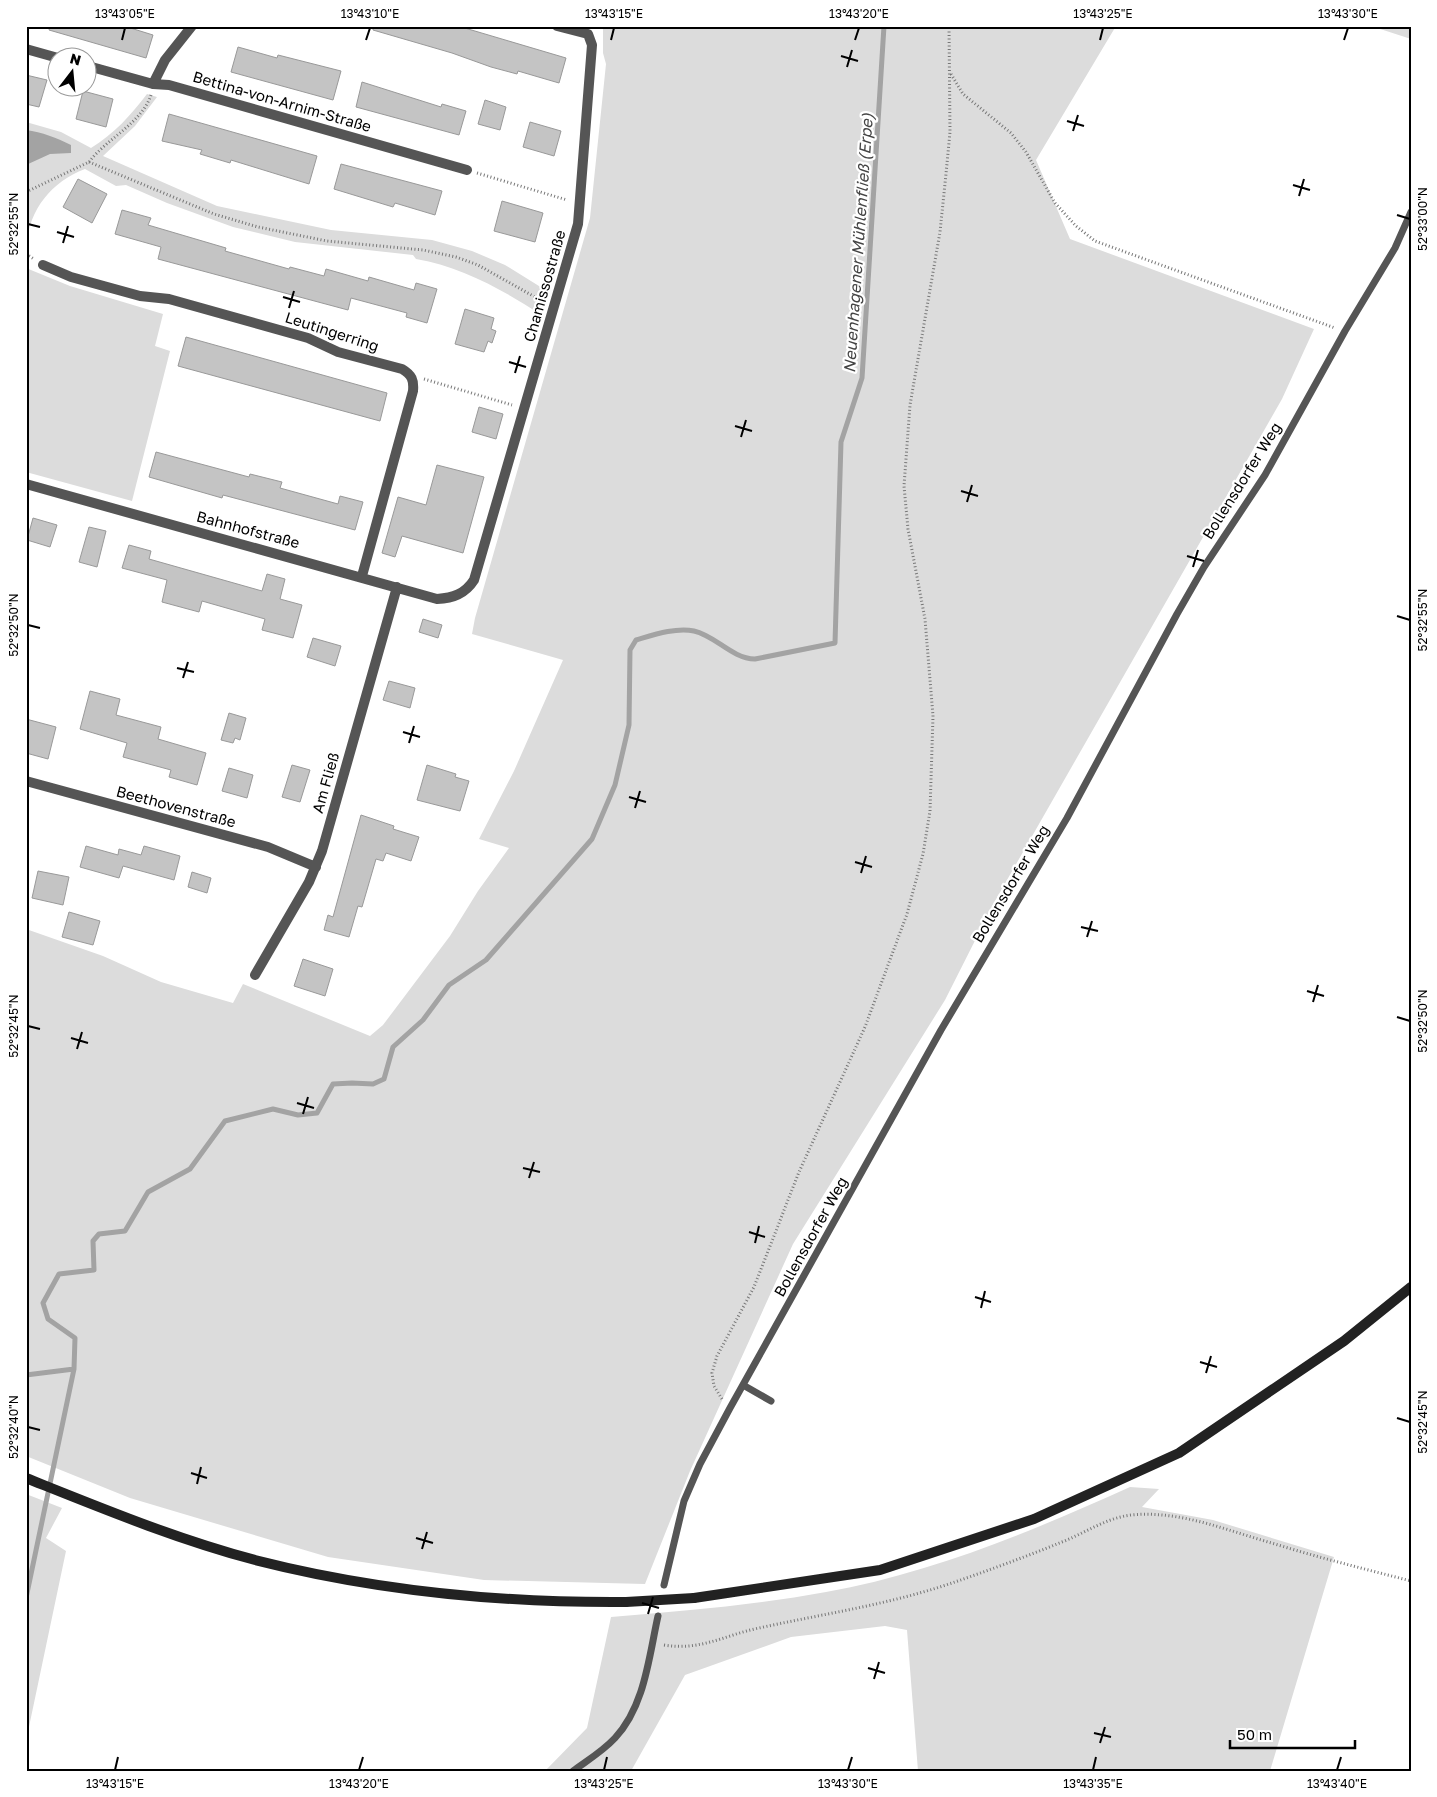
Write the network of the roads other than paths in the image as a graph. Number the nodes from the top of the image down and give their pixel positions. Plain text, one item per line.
1 (192, 26) edge
2 (557, 26) edge
3 (582, 30) edge
4 (26, 49) edge
5 (48, 55) edge
6 (98, 69) edge
7 (153, 84) junction
8 (467, 170) road end
9 (1411, 212) edge
10 (43, 265) dead end
11 (26, 484) edge
12 (362, 576) junction
13 (397, 587) junction
14 (461, 594) joint
15 (26, 781) edge
16 (316, 867) junction
17 (255, 975) dead end
18 (1411, 1287) edge
19 (744, 1385) junction
20 (770, 1401) dead end
21 (26, 1478) edge
22 (664, 1585) dead end
23 (658, 1616) dead end
24 (573, 1771) edge

1 - 7 street
2 - 3 street
3 - 14 street, Chamissostraße
4 - 5 street
6 - 7 street, Bettina-von-Arnim-Straße
7 - 8 street, Bettina-von-Arnim-Straße
9 - 19 lane, Bollensdorfer Weg
10 - 12 street, Leutingerring
11 - 12 street, Bahnhofstraße
12 - 13 street, Bahnhofstraße
13 - 14 street, Bahnhofstraße
13 - 16 street, Am Fließ
15 - 16 street, Beethovenstraße
16 - 17 street, Am Fließ
18 - 21 main road, bridge
19 - 20 lane
19 - 22 lane, Bollensdorfer Weg
23 - 24 lane

